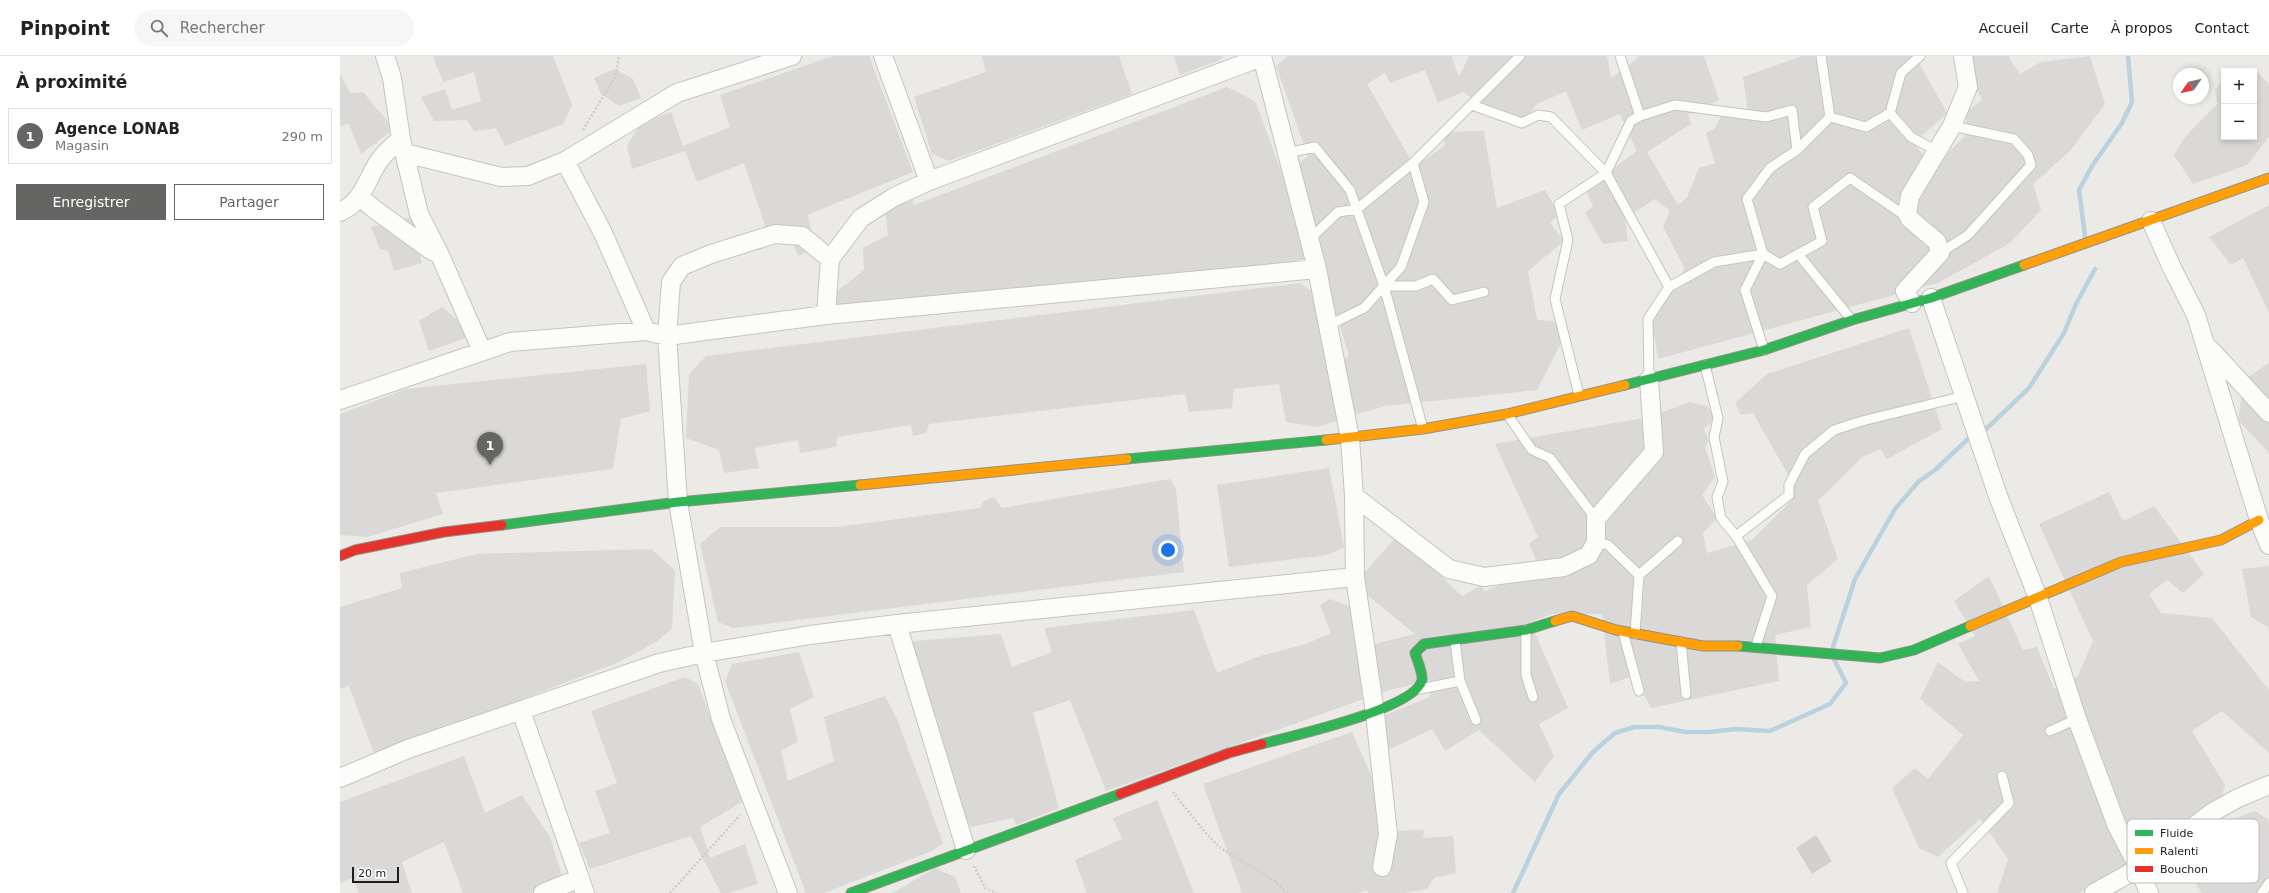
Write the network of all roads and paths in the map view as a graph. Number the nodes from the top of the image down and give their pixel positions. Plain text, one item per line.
1 (385, 56) edge
2 (619, 56) edge
3 (792, 56) edge
4 (883, 56) edge
5 (1262, 56) edge
6 (1520, 56) edge
7 (1620, 56) edge
8 (1821, 56) edge
9 (1920, 56) edge
10 (1963, 56) edge
11 (1472, 104) junction
12 (1890, 113) junction
13 (1640, 116) junction
14 (1830, 117) junction
15 (1952, 126) junction
16 (580, 135) dead end
17 (403, 146) junction
18 (1798, 150) junction
19 (1937, 151) junction
20 (1287, 153) junction
21 (565, 161) junction
22 (1413, 163) junction
23 (1606, 173) junction
24 (2269, 178) edge
25 (929, 181) junction
26 (360, 196) junction
27 (1357, 209) junction
28 (340, 212) edge
29 (1910, 219) junction
30 (2151, 221) junction
31 (1309, 240) junction
32 (440, 253) junction
33 (1762, 254) junction
34 (1798, 254) junction
35 (1940, 254) junction
36 (830, 259) junction
37 (1317, 269) junction
38 (1384, 286) junction
39 (1669, 286) junction
40 (1484, 292) dead end
41 (1931, 298) junction
42 (1912, 303) junction
43 (826, 315) junction
44 (1852, 320) junction
45 (1329, 325) junction
46 (646, 331) junction
47 (667, 336) junction
48 (2206, 345) junction
49 (1764, 350) junction
50 (482, 351) junction
51 (1705, 365) junction
52 (1649, 379) junction
53 (1579, 395) junction
54 (1964, 396) junction
55 (340, 400) edge
56 (2269, 413) edge
57 (1507, 414) junction
58 (1423, 430) junction
59 (1350, 438) junction
60 (1354, 496) junction
61 (678, 502) junction
62 (1596, 519) junction
63 (2259, 520) junction
64 (1736, 536) junction
65 (1678, 541) dead end
66 (1596, 542) junction
67 (2269, 544) edge
68 (340, 556) edge
69 (1639, 574) junction
70 (1355, 577) junction
71 (2038, 598) junction
72 (897, 624) junction
73 (1526, 630) junction
74 (1623, 631) junction
75 (1635, 634) junction
76 (1455, 640) junction
77 (1680, 642) junction
78 (1756, 646) junction
79 (704, 653) junction
80 (1460, 681) junction
81 (1417, 690) junction
82 (1639, 691) dead end
83 (1686, 694) dead end
84 (1532, 697) dead end
85 (521, 711) junction
86 (1375, 713) junction
87 (2077, 719) junction
88 (1476, 720) dead end
89 (2050, 731) dead end
90 (2002, 776) dead end
91 (340, 778) edge
92 (1160, 778) junction
93 (2269, 785) edge
94 (753, 801) junction
95 (2204, 819) edge
96 (2127, 845) edge
97 (966, 850) junction
98 (1382, 867) dead end
99 (2127, 875) edge
100 (2145, 883) edge
101 (2269, 884) edge
102 (582, 886) edge
103 (543, 893) edge
104 (670, 893) edge
105 (788, 893) edge
106 (851, 893) edge
107 (997, 893) edge
108 (1286, 893) edge
109 (1963, 893) edge
110 (2094, 893) edge
111 (2149, 893) edge
112 (2262, 893) edge

1 - 17 street
2 - 16 path
3 - 21 street
4 - 25 street
5 - 20 street
5 - 25 street
6 - 11 lane
7 - 13 lane
8 - 14 lane
9 - 12 lane
10 - 15 street
11 - 22 lane
11 - 23 lane
12 - 14 lane
12 - 19 lane
13 - 18 lane
13 - 23 lane
14 - 18 lane
15 - 19 street
15 - 35 lane
17 - 21 street
17 - 26 street
17 - 32 street
18 - 33 lane
19 - 29 street
20 - 27 lane
20 - 31 street
21 - 46 street
22 - 27 lane
22 - 38 lane
23 - 39 lane
23 - 53 lane
24 - 30 main road
25 - 36 street
26 - 28 street
26 - 32 street
27 - 31 lane
27 - 38 lane
29 - 34 lane
29 - 35 street
30 - 41 main road
30 - 48 street
31 - 37 street
32 - 50 street
33 - 34 lane
33 - 39 lane
33 - 49 lane
34 - 44 lane
35 - 42 street
36 - 43 street
36 - 47 street
37 - 43 street
37 - 45 street
38 - 40 lane
38 - 45 lane
38 - 58 lane
39 - 52 lane
41 - 42 main road
41 - 54 street
42 - 44 main road
43 - 47 street
44 - 49 main road
45 - 59 street
46 - 47 street
46 - 50 street
47 - 61 street
48 - 56 street
48 - 63 street
49 - 51 main road
50 - 55 street
51 - 52 main road
51 - 64 lane
52 - 53 main road
52 - 62 street
53 - 57 main road
54 - 64 lane
54 - 71 street
57 - 58 main road
57 - 62 lane
58 - 59 main road
59 - 60 street
59 - 61 main road
60 - 66 street
60 - 70 street
61 - 68 main road
61 - 79 street
62 - 66 street
63 - 67 street
63 - 71 main road
64 - 78 lane
65 - 69 lane
66 - 69 lane
69 - 75 lane
70 - 72 street
70 - 86 street
71 - 78 main road
71 - 87 street
72 - 79 street
72 - 97 street
73 - 74 main road
73 - 76 main road
73 - 84 lane
74 - 75 main road
74 - 82 lane
75 - 77 main road
76 - 80 lane
76 - 81 main road
77 - 78 main road
77 - 83 lane
79 - 85 street
79 - 94 street
80 - 81 lane
80 - 88 lane
81 - 86 main road
85 - 91 street
85 - 102 street
86 - 92 main road
86 - 98 street
87 - 89 lane
87 - 96 street
90 - 109 lane
92 - 97 main road
92 - 108 path
93 - 95 street
94 - 104 path
94 - 105 street
97 - 106 main road
97 - 107 path
99 - 110 street
100 - 111 street
101 - 112 lane
102 - 103 street

